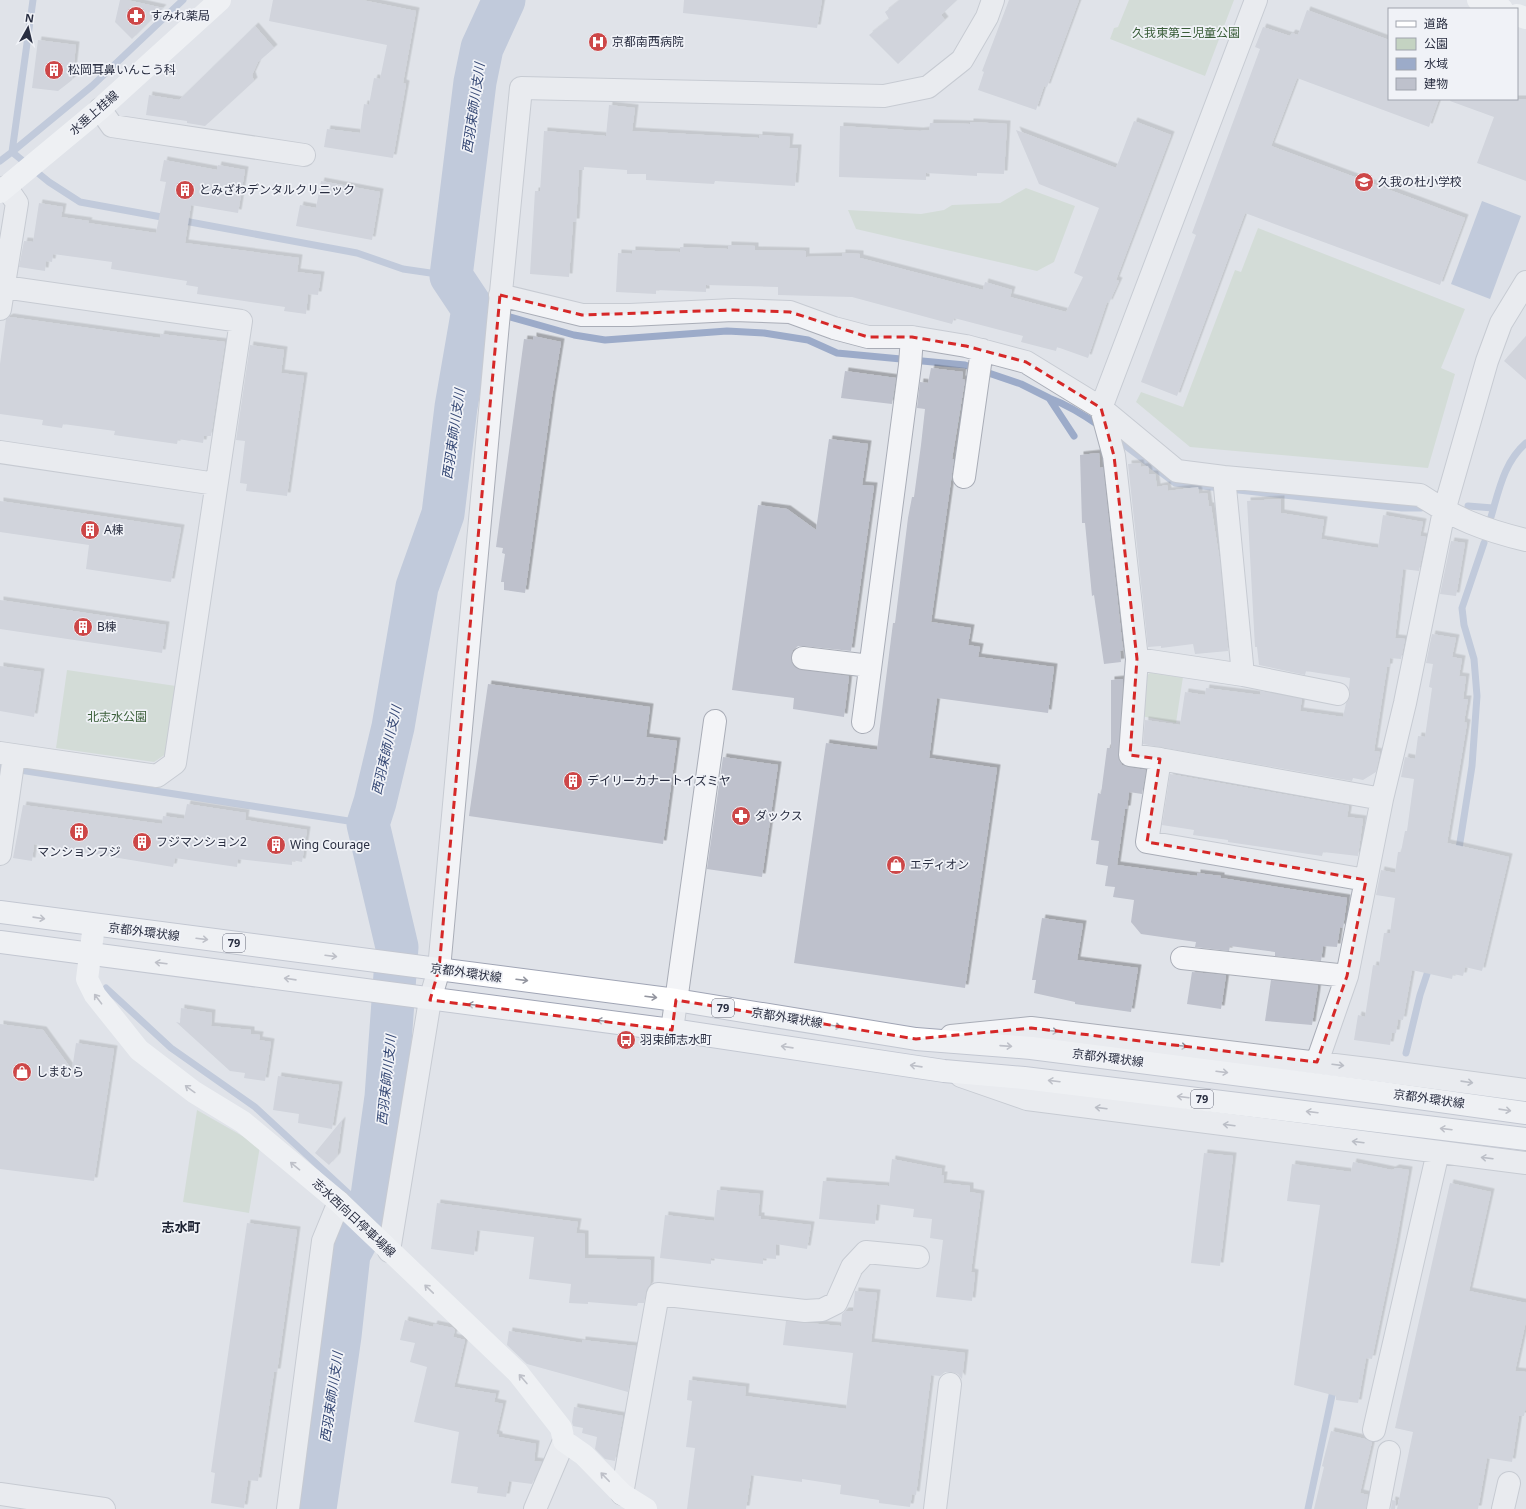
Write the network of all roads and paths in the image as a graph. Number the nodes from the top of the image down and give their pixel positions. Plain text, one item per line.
1 (220, 0) edge
2 (993, 0) edge
3 (1256, 0) edge
4 (1478, 0) edge
5 (1499, 8) edge
6 (100, 109) junction
7 (304, 155) dead end
8 (3, 189) edge
9 (1526, 282) edge
10 (4, 287) junction
11 (499, 307) junction
12 (0, 309) edge
13 (911, 351) junction
14 (980, 363) junction
15 (1106, 426) junction
16 (0, 452) edge
17 (964, 477) dead end
18 (216, 484) junction
19 (1225, 485) junction
20 (1444, 511) junction
21 (1526, 540) edge
22 (803, 658) dead end
23 (1137, 659) junction
24 (870, 666) junction
25 (1243, 675) junction
26 (1338, 694) dead end
27 (715, 722) dead end
28 (863, 722) dead end
29 (1160, 759) junction
30 (10, 762) edge
31 (1382, 798) junction
32 (0, 854) edge
33 (1366, 880) junction
34 (0, 912) edge
35 (94, 925) junction
36 (0, 942) edge
37 (90, 953) junction
38 (1182, 958) dead end
39 (439, 969) junction
40 (1347, 976) junction
41 (421, 998) junction
42 (676, 1000) junction
43 (672, 1030) junction
44 (916, 1039) junction
45 (1316, 1062) junction
46 (944, 1071) junction
47 (1526, 1090) edge
48 (1526, 1113) edge
49 (1526, 1139) edge
50 (1438, 1152) junction
51 (1526, 1163) edge
52 (339, 1202) junction
53 (389, 1251) junction
54 (918, 1257) dead end
55 (950, 1384) dead end
56 (1374, 1430) dead end
57 (564, 1441) junction
58 (1389, 1452) dead end
59 (1509, 1483) dead end
60 (0, 1494) edge
61 (622, 1494) junction
62 (69, 1506) edge
63 (104, 1509) edge
64 (288, 1509) edge
65 (535, 1509) edge
66 (646, 1509) edge
67 (935, 1509) edge
68 (1378, 1509) edge
69 (1503, 1509) edge

1 - 6 main road, 水垂上桂線
2 - 11 street
3 - 15 street
4 - 5 main road
6 - 7 street
6 - 8 main road, 水垂上桂線
8 - 10 street
9 - 20 street
10 - 12 street
10 - 18 street
11 - 13 street
11 - 39 street
13 - 14 street
13 - 24 street
14 - 15 street
14 - 17 street
15 - 19 street
15 - 23 street
16 - 18 street
18 - 30 street
19 - 20 street
19 - 25 street
20 - 21 street
20 - 31 street
22 - 24 street
23 - 25 street
23 - 29 street
24 - 28 street
25 - 26 street
27 - 42 street
29 - 31 street
29 - 33 street
30 - 32 street
31 - 33 street
33 - 40 street
34 -> 35 main road, 京都外環状線 / 79
35 - 37 main road, 志水西向日停車場線
35 -> 39 main road, 京都外環状線 / 79
36 - 37 main road, 79
41 -> 37 main road, 79
52 -> 37 main road, 志水西向日停車場線
38 - 40 street
39 - 41 street
39 -> 42 main road, 京都外環状線 / 79
40 - 45 street
43 -> 41 main road, 79
41 - 53 street
42 - 43 street
42 -> 44 main road, 京都外環状線 / 79
46 -> 43 main road, 79
44 -> 45 street
44 -> 48 main road, 京都外環状線 / 79
45 -> 47 street
49 -> 46 main road, 79
50 -> 46 street
51 -> 50 street
50 - 56 street
52 - 53 main road, 志水西向日停車場線
52 - 64 street
57 -> 53 main road, 志水西向日停車場線
54 - 61 street
55 - 67 street
61 -> 57 main road
57 - 65 street
58 - 68 street
59 - 69 street
60 - 62 street
61 - 66 main road
62 - 63 street

